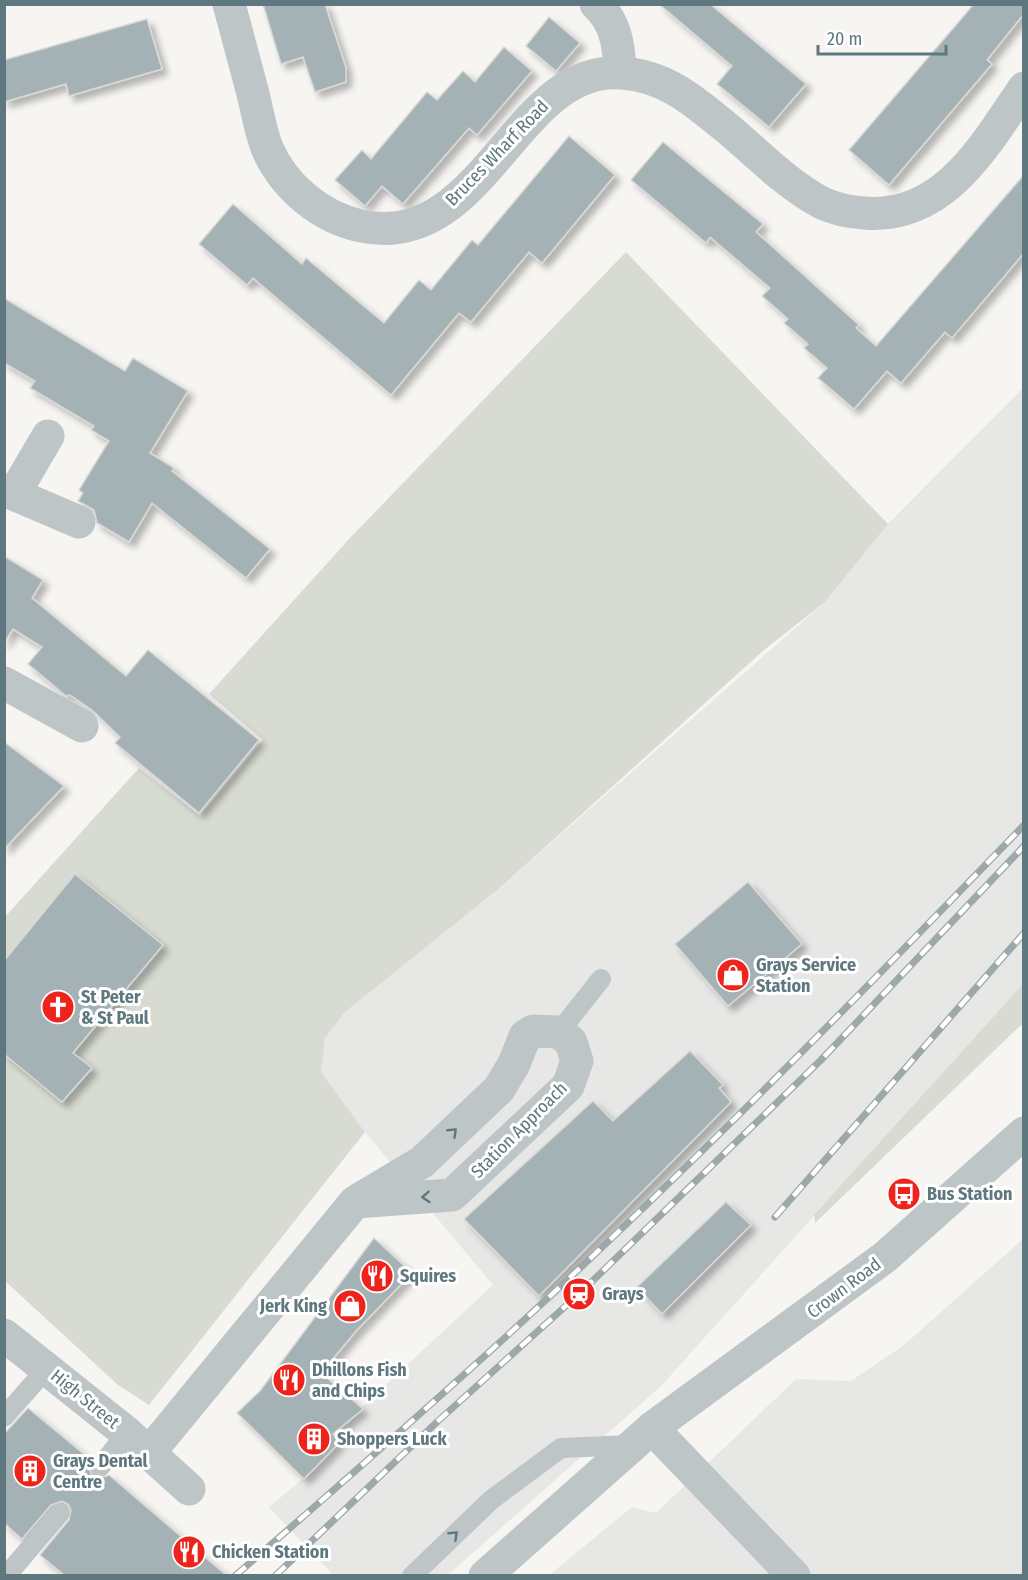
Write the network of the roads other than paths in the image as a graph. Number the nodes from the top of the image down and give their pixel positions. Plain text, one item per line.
1 (229, 4) edge
2 (596, 4) edge
3 (620, 72) junction
4 (1023, 88) edge
5 (48, 436) dead end
6 (9, 492) edge
7 (79, 522) dead end
8 (4, 683) edge
9 (82, 726) dead end
10 (601, 979) dead end
11 (559, 1032) junction
12 (1023, 1133) edge
13 (355, 1203) junction
14 (4, 1335) edge
15 (47, 1368) junction
16 (4, 1417) edge
17 (643, 1437) junction
18 (138, 1443) junction
19 (100, 1467) dead end
20 (189, 1490) dead end
21 (60, 1513) dead end
22 (6, 1575) edge
23 (412, 1575) edge
24 (485, 1575) edge
25 (794, 1575) edge

1 - 3 street, Bruces Wharf Road
2 - 3 street
3 - 4 street, Bruces Wharf Road
5 - 6 street
6 - 7 street
8 - 9 street
10 - 11 lane
13 -> 11 street
11 -> 13 street, Station Approach
12 - 17 street, Crown Road
13 - 18 street
14 - 15 street, High Street
15 - 16 lane
15 - 18 street, High Street
23 -> 17 lane
17 - 24 street, Crown Road
17 - 25 street
18 - 19 lane
18 - 20 street, High Street
21 - 22 lane

